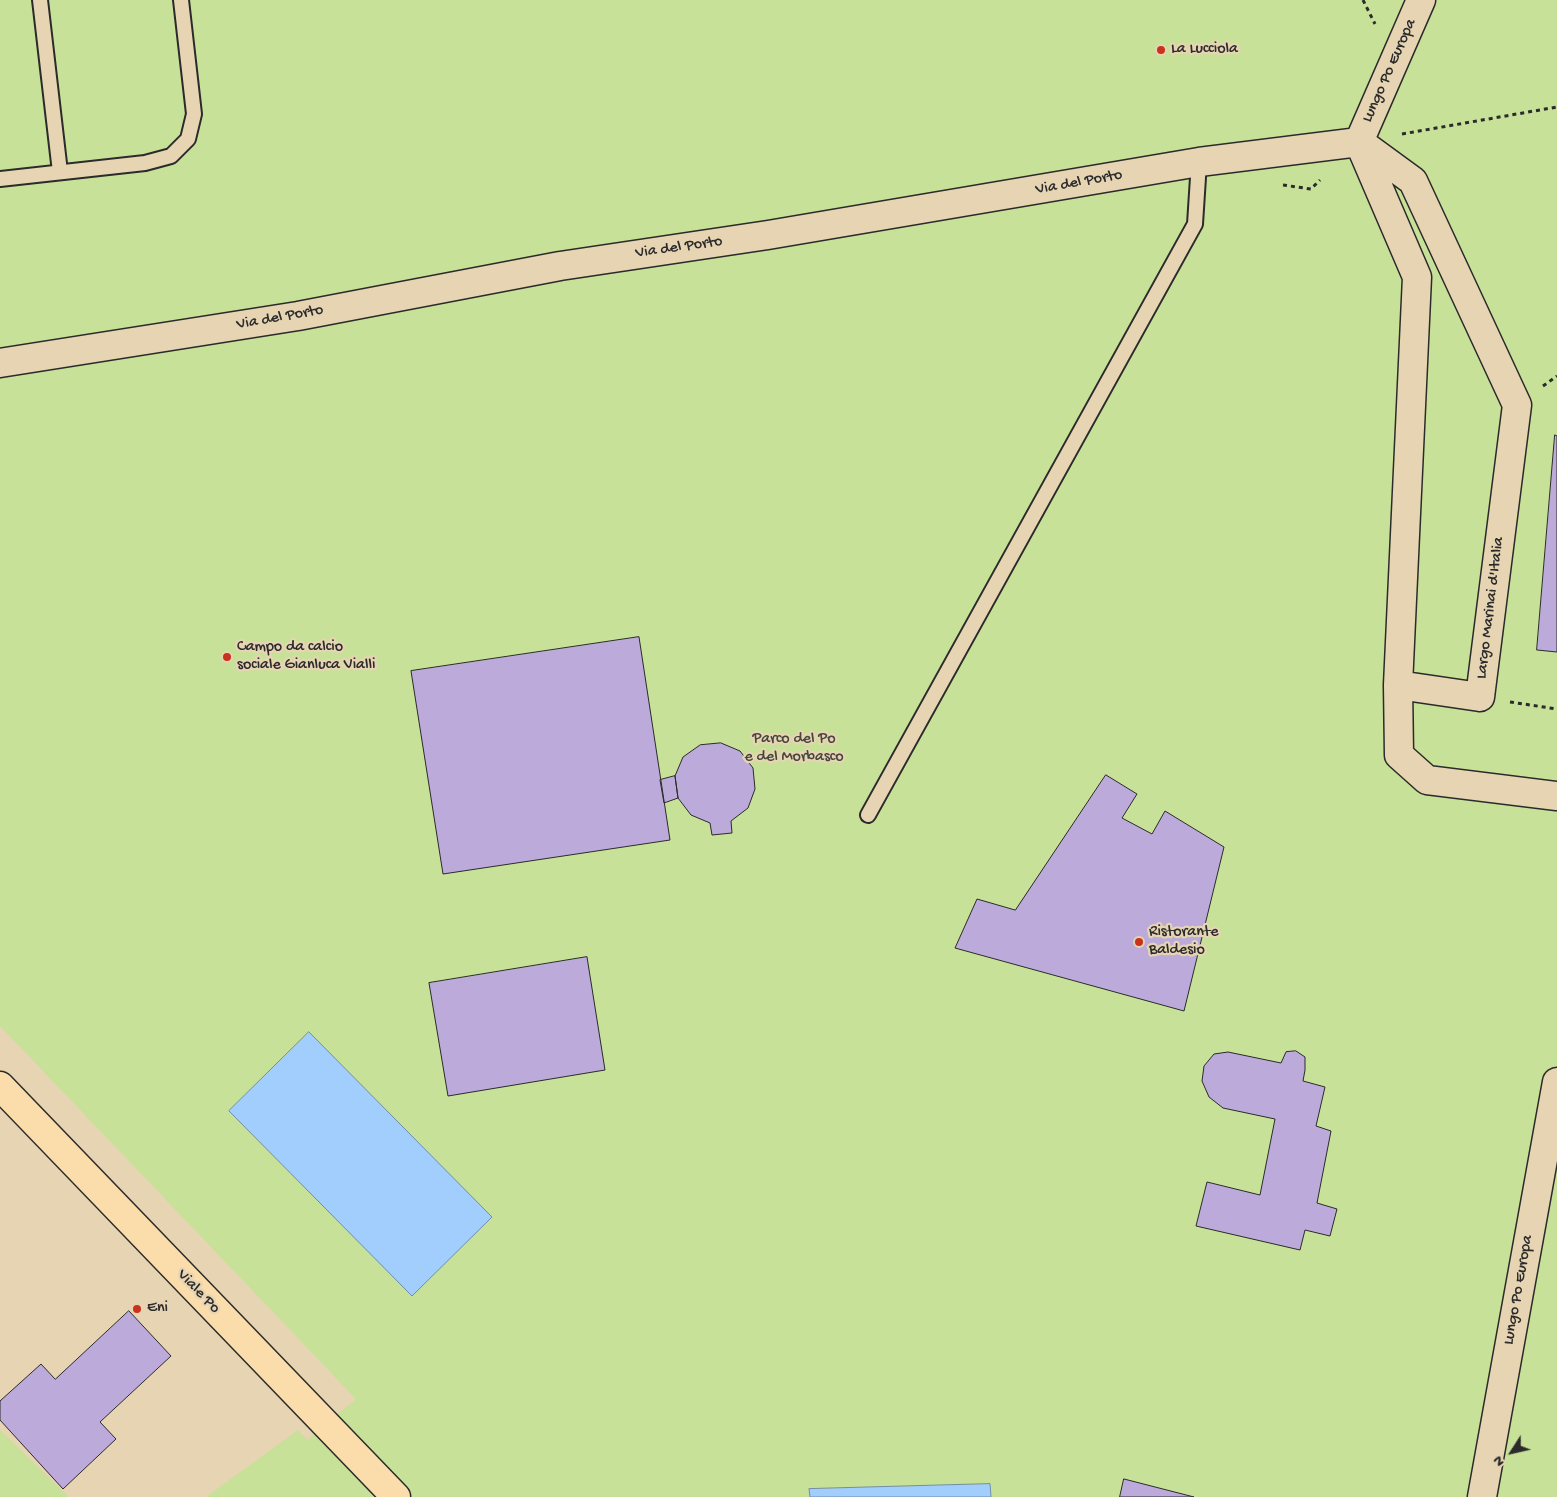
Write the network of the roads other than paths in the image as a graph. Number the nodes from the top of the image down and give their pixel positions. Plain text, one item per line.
1 (40, 0) edge
2 (181, 0) edge
3 (1421, 0) edge
4 (1359, 142) junction
5 (1199, 162) junction
6 (60, 172) junction
7 (0, 179) edge
8 (0, 362) edge
9 (1398, 685) junction
10 (1557, 796) edge
11 (868, 815) dead end
12 (1557, 1082) edge
13 (0, 1086) edge
14 (396, 1497) edge
15 (1482, 1497) edge

1 - 6 lane
2 - 6 lane
3 - 4 street, Lungo Po Europa
4 - 5 street, Via del Porto
4 - 9 street
4 - 9 street, Largo Marinai d'Italia
5 - 8 street, Via del Porto
5 - 11 lane
6 - 7 lane
9 - 10 street
12 - 15 street, Lungo Po Europa
13 - 14 main road, Viale Po

